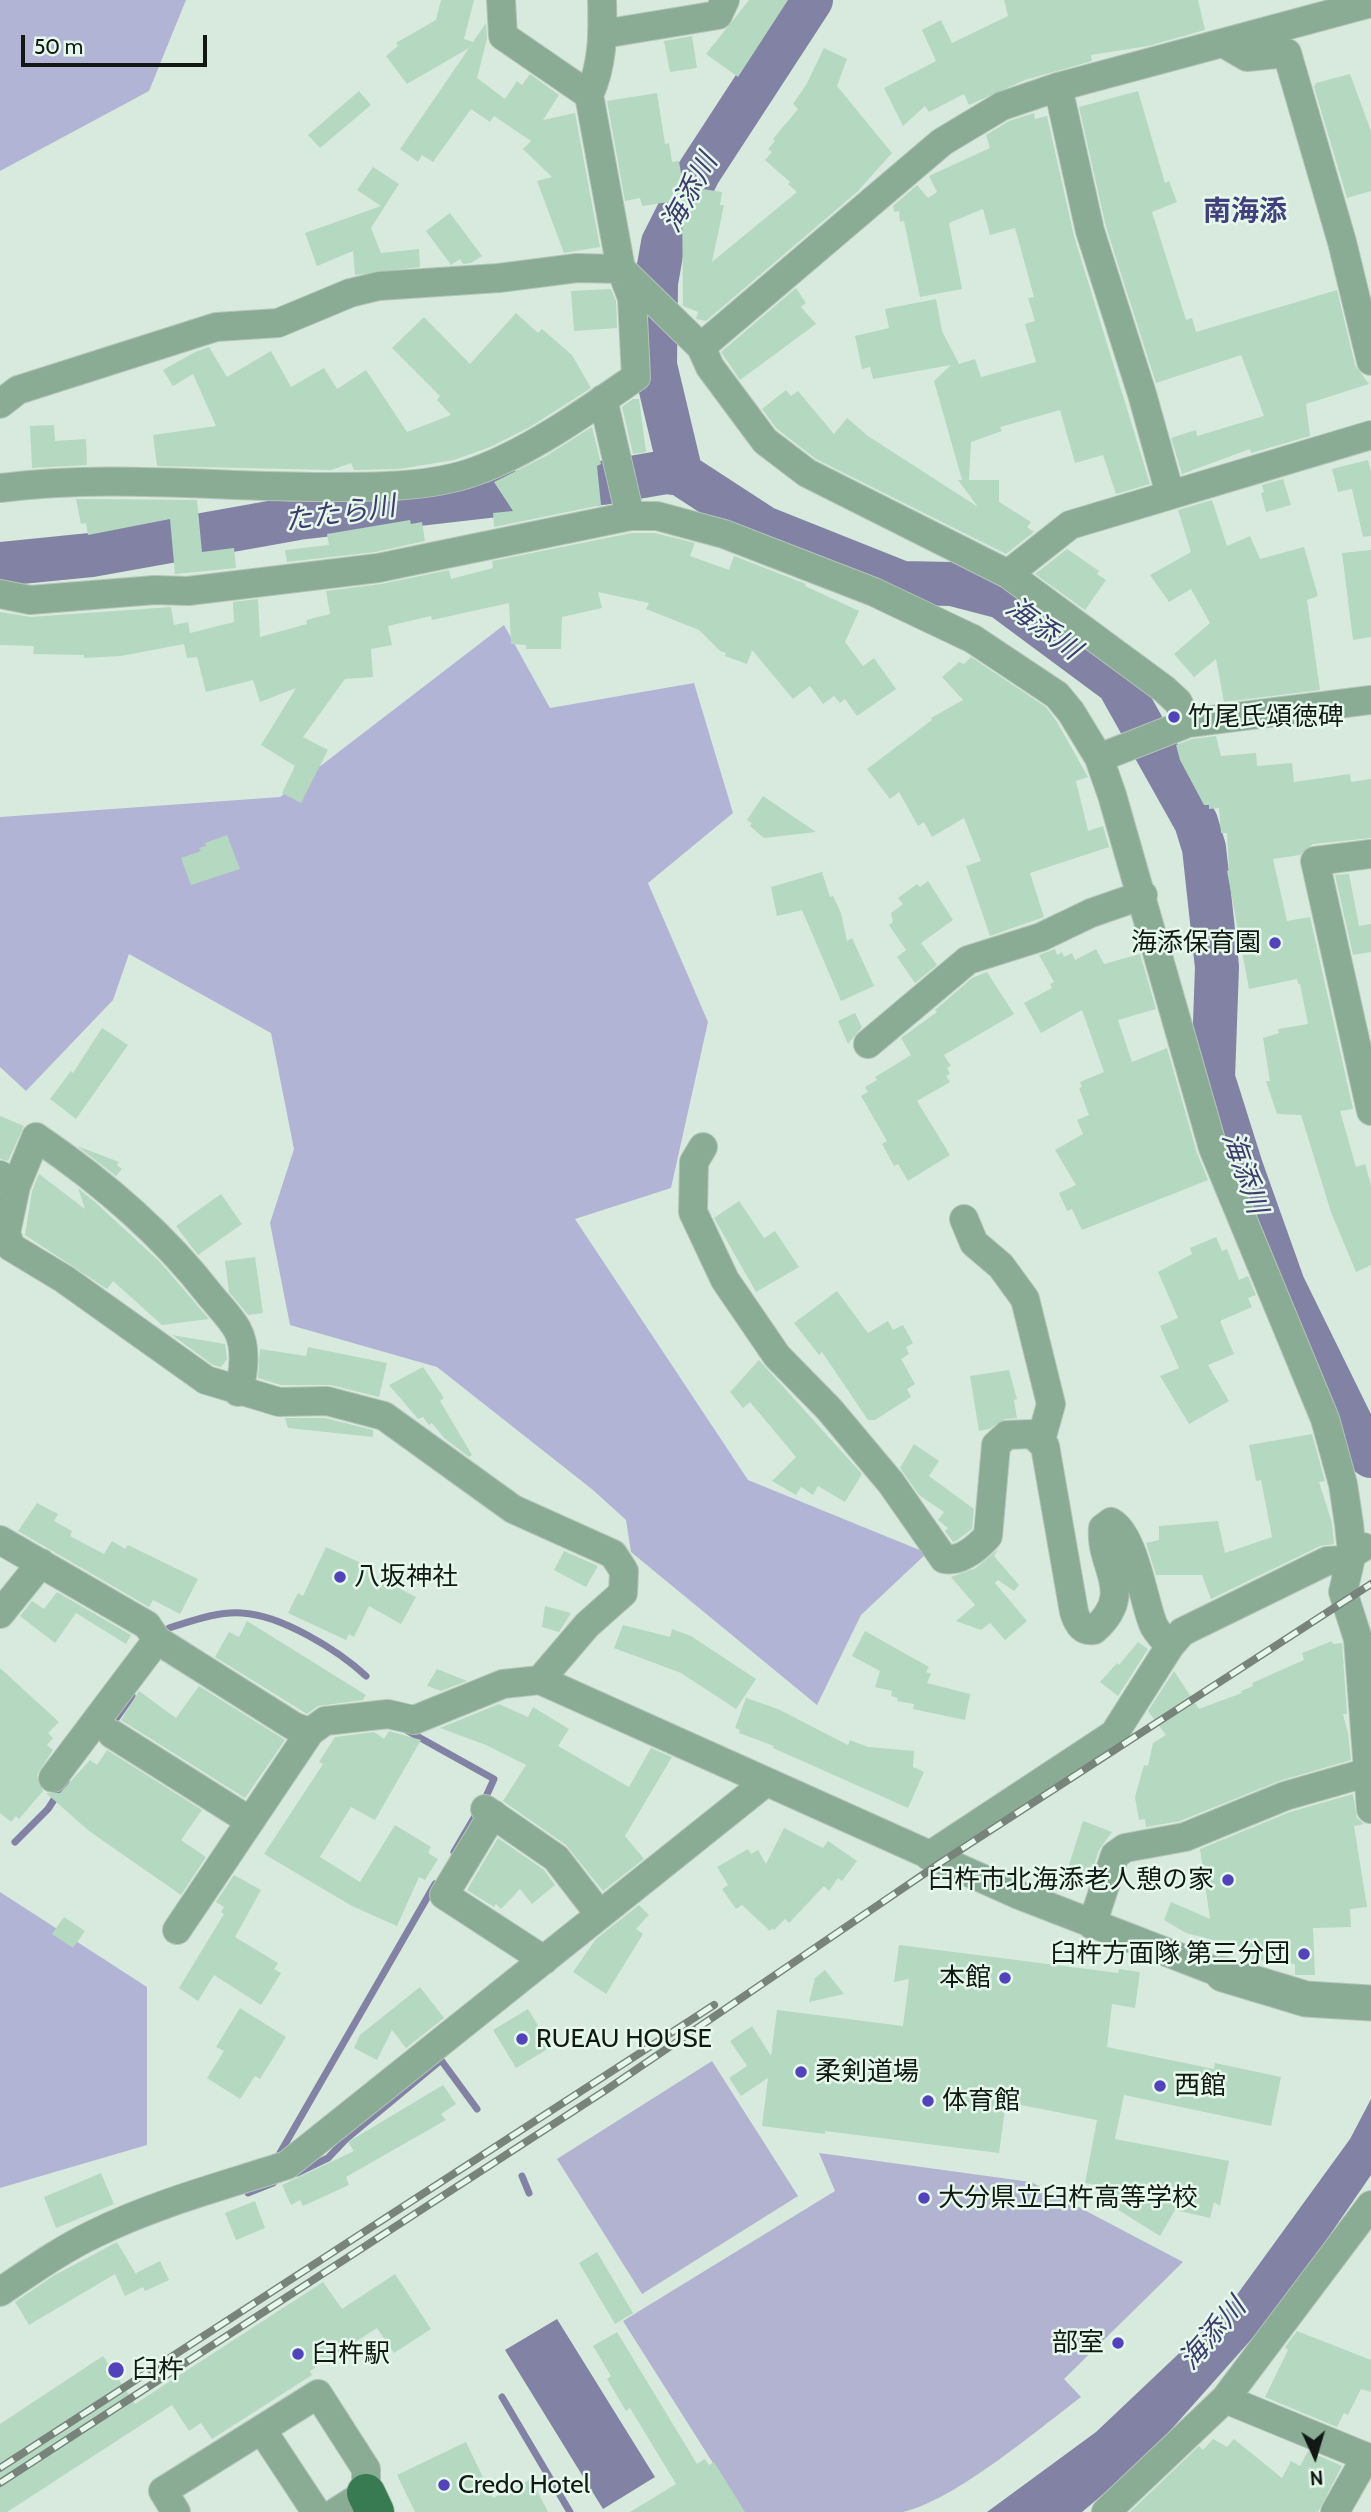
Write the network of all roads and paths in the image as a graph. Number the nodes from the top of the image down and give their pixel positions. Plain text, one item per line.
1 (501, 0) edge
2 (602, 0) edge
3 (725, 0) edge
4 (1371, 3) edge
5 (603, 34) junction
6 (1223, 43) junction
7 (1058, 87) junction
8 (589, 95) junction
9 (631, 277) junction
10 (701, 347) junction
11 (1371, 360) edge
12 (603, 400) junction
13 (0, 404) edge
14 (1371, 435) edge
15 (0, 488) edge
16 (1170, 494) junction
17 (628, 511) junction
18 (1009, 574) junction
19 (0, 594) edge
20 (1371, 701) edge
21 (1180, 726) junction
22 (1107, 756) junction
23 (1371, 854) edge
24 (1143, 895) junction
25 (868, 1044) dead end
26 (1371, 1111) edge
27 (703, 1147) dead end
28 (8, 1180) edge
29 (964, 1219) dead end
30 (238, 1392) junction
31 (1041, 1440) junction
32 (0, 1539) edge
33 (1358, 1550) junction
34 (41, 1563) junction
35 (0, 1614) edge
36 (157, 1640) junction
37 (1170, 1646) junction
38 (540, 1680) junction
39 (310, 1732) junction
40 (112, 1734) dead end
41 (1369, 1772) junction
42 (53, 1778) dead end
43 (766, 1782) junction
44 (1371, 1810) edge
45 (250, 1821) junction
46 (929, 1856) junction
47 (600, 1915) junction
48 (1092, 1925) junction
49 (177, 1930) dead end
50 (544, 1960) junction
51 (1223, 1974) joint
52 (1371, 2003) edge
53 (1371, 2205) edge
54 (0, 2292) edge
55 (1225, 2399) junction
56 (262, 2430) junction
57 (1369, 2458) edge
58 (359, 2506) edge
59 (176, 2512) edge
60 (316, 2512) edge
61 (1106, 2512) edge
62 (1335, 2512) edge

1 - 8 street
2 - 5 street
3 - 5 street
4 - 6 street
5 - 8 street
6 - 7 street
6 - 11 street
7 - 10 street
7 - 16 street
8 - 9 street
9 - 10 street
9 - 12 street
9 - 13 street
10 - 18 street
12 - 15 street
12 - 17 street
14 - 16 street
16 - 18 street
17 - 19 street
17 - 22 street
18 - 21 street
20 - 21 street
21 - 22 street
22 - 24 street
23 - 26 street
24 - 25 street
24 - 33 street
27 - 31 street
28 - 30 street
28 - 30 street
29 - 31 street
30 - 38 street
31 - 37 street
32 - 34 street
33 - 37 street
33 - 41 street
34 - 35 street
34 - 36 street
36 - 39 street
36 - 42 street
37 - 46 street
38 - 39 street
38 - 43 street
39 - 45 street
40 - 45 street
41 - 44 street
41 - 48 street
43 - 46 street
43 - 47 street
45 - 49 street
46 - 48 street
47 - 50 street
47 - 50 street
48 - 51 street
50 - 54 street
51 - 52 street
53 - 55 street
55 - 57 street
55 - 61 street
56 - 58 street
56 - 59 street
56 - 60 street
57 - 62 street

